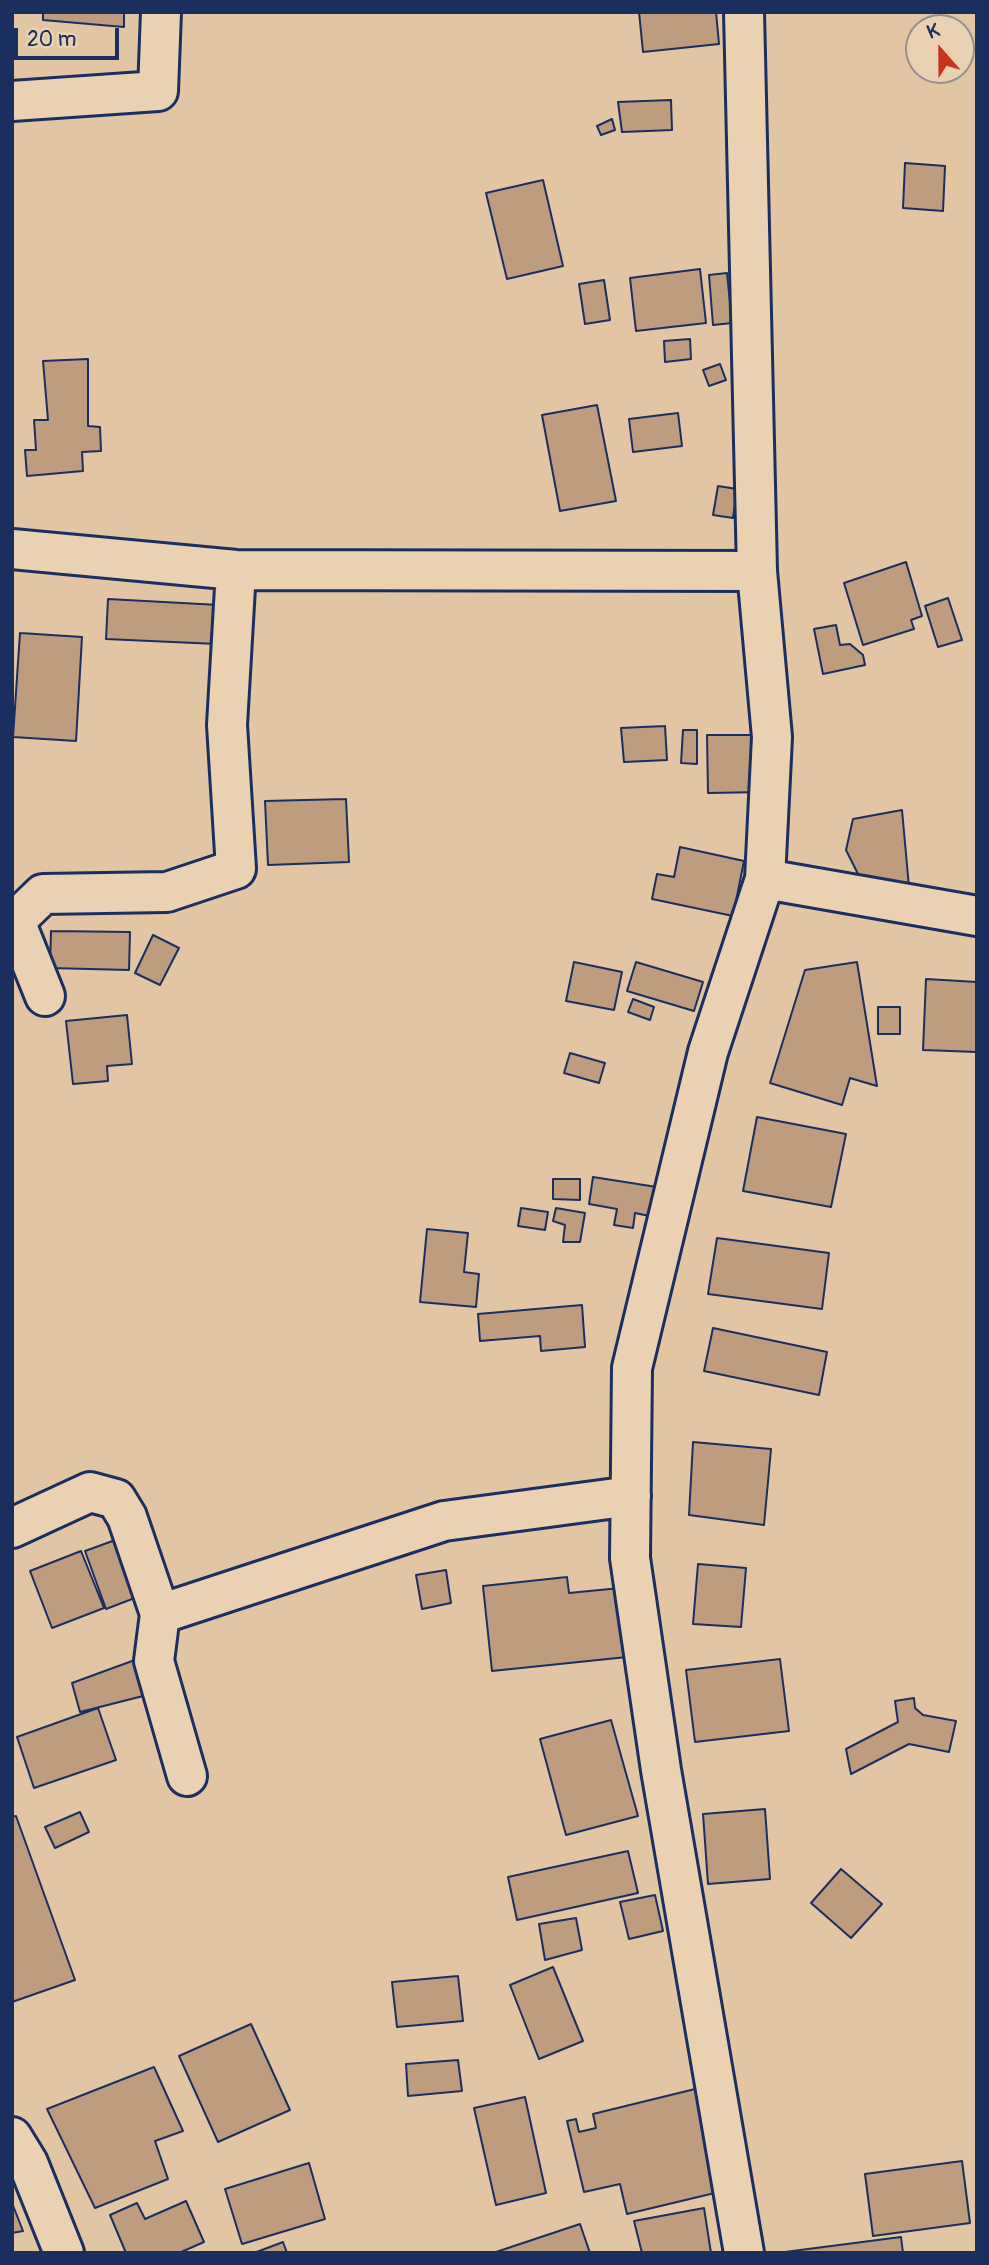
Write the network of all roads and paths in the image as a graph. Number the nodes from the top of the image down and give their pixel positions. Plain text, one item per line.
1 (161, 12) edge
2 (744, 12) edge
3 (12, 101) edge
4 (12, 549) edge
5 (236, 570) junction
6 (757, 570) junction
7 (765, 879) junction
8 (977, 916) edge
9 (46, 996) dead end
10 (631, 1496) junction
11 (12, 1528) edge
12 (160, 1614) junction
13 (187, 1776) dead end
14 (12, 2137) edge
15 (64, 2253) edge
16 (744, 2253) edge

1 - 3 street
2 - 6 street
4 - 5 street
5 - 6 street
5 - 9 street
6 - 7 street
7 - 8 street
7 - 10 street
10 - 12 street
10 - 16 street
11 - 12 street
12 - 13 street
14 - 15 street

